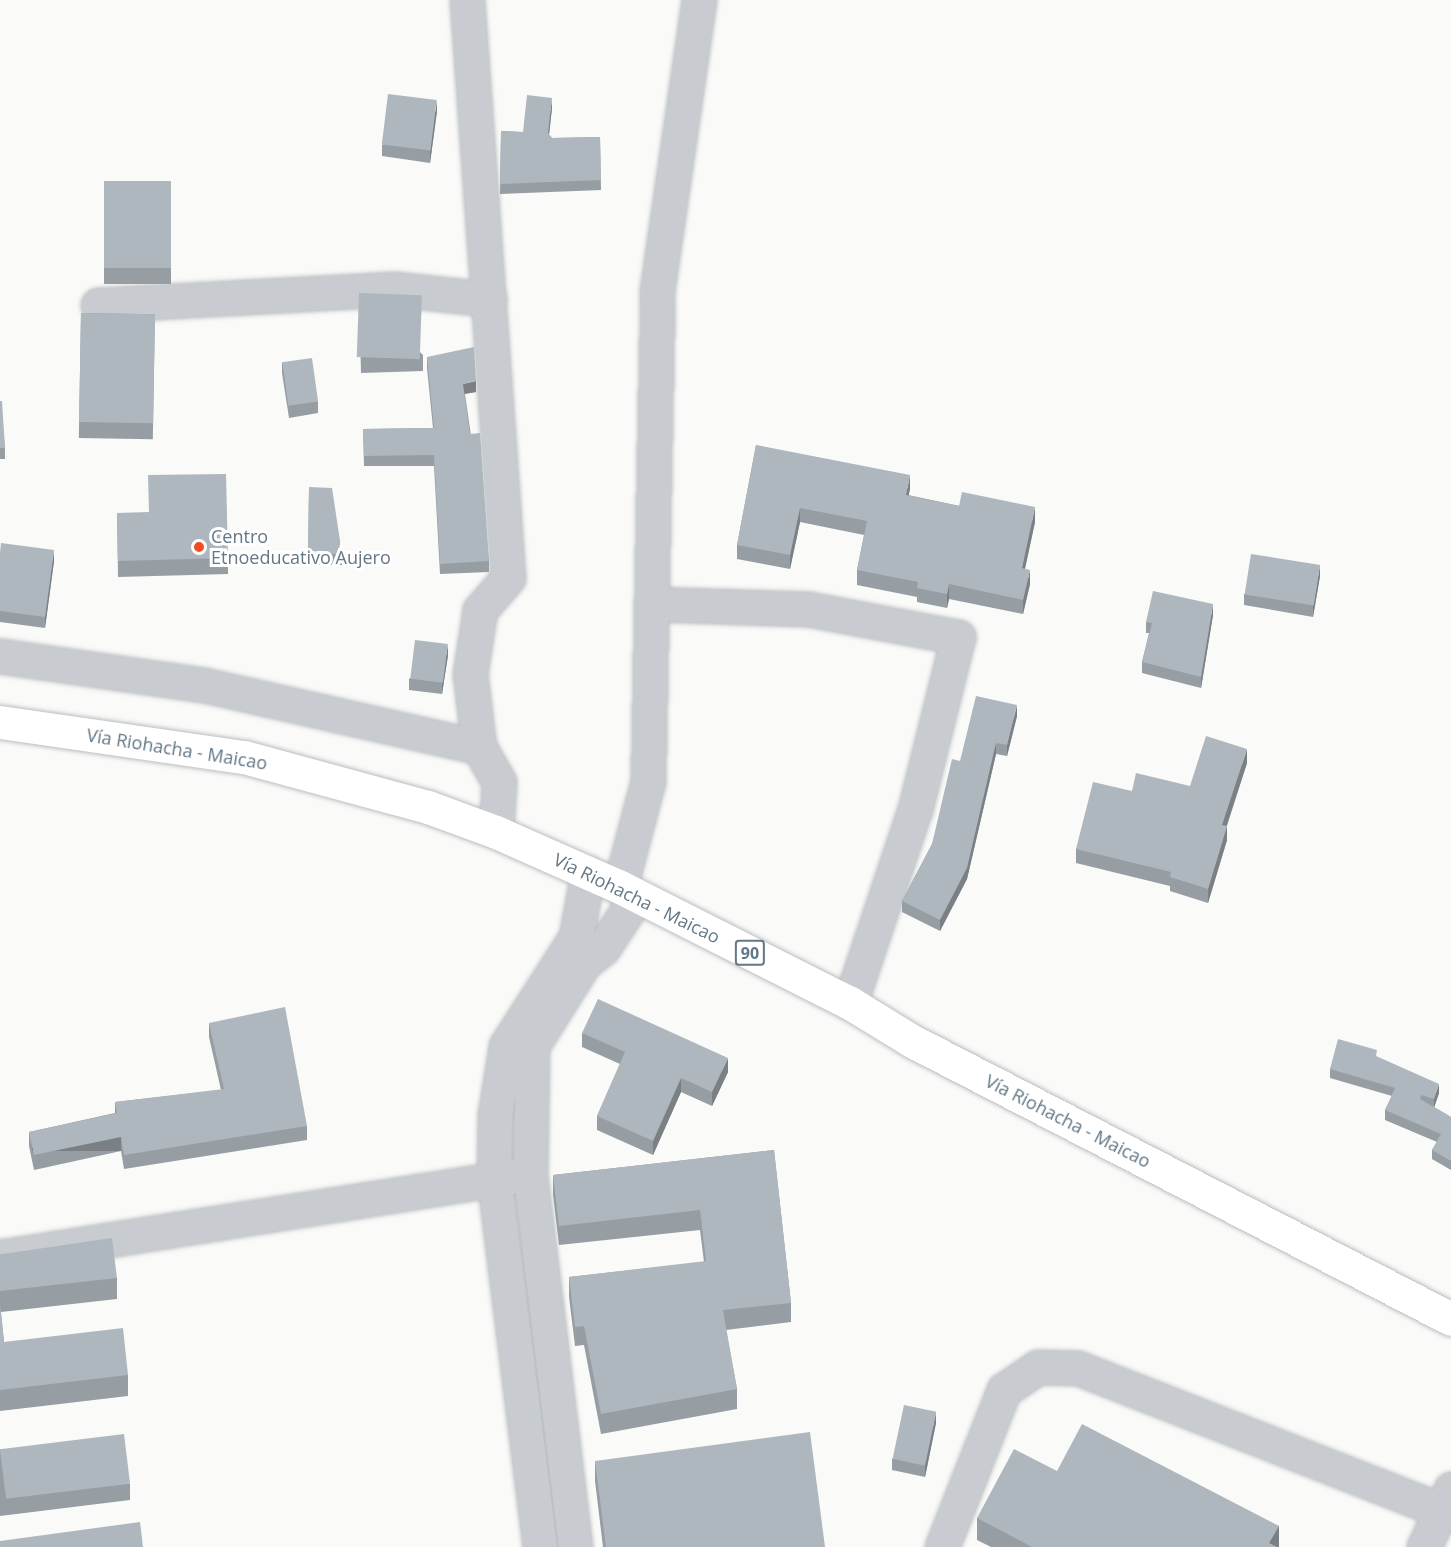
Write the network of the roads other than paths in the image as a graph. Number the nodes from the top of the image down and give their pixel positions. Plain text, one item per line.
1 (466, 0) edge
2 (699, 0) edge
3 (489, 299) junction
4 (98, 305) dead end
5 (651, 604) junction
6 (0, 656) edge
7 (0, 722) edge
8 (479, 747) junction
9 (495, 832) junction
10 (588, 872) junction
11 (629, 891) junction
12 (589, 943) junction
13 (849, 1003) junction
14 (530, 1174) junction
15 (494, 1178) junction
16 (0, 1257) edge
17 (1451, 1319) edge
18 (1448, 1504) edge
19 (540, 1547) edge
20 (575, 1547) edge
21 (942, 1547) edge
22 (1424, 1547) edge

1 - 3 street
2 - 5 street
3 - 4 street
3 - 8 street
5 - 11 street
5 - 13 street
6 - 8 street
7 - 9 highway, Vía Riohacha - Maicao / 90
8 - 9 street
9 - 10 highway, Vía Riohacha - Maicao / 90
10 - 11 highway, Vía Riohacha - Maicao / 90
10 - 12 street
11 - 12 street
11 - 13 highway, Vía Riohacha - Maicao / 90
12 - 14 street
12 - 15 street
13 - 17 highway, Vía Riohacha - Maicao / 90
14 - 15 street
14 - 20 street
15 - 16 street
15 - 19 street
18 - 21 street
18 - 22 street

